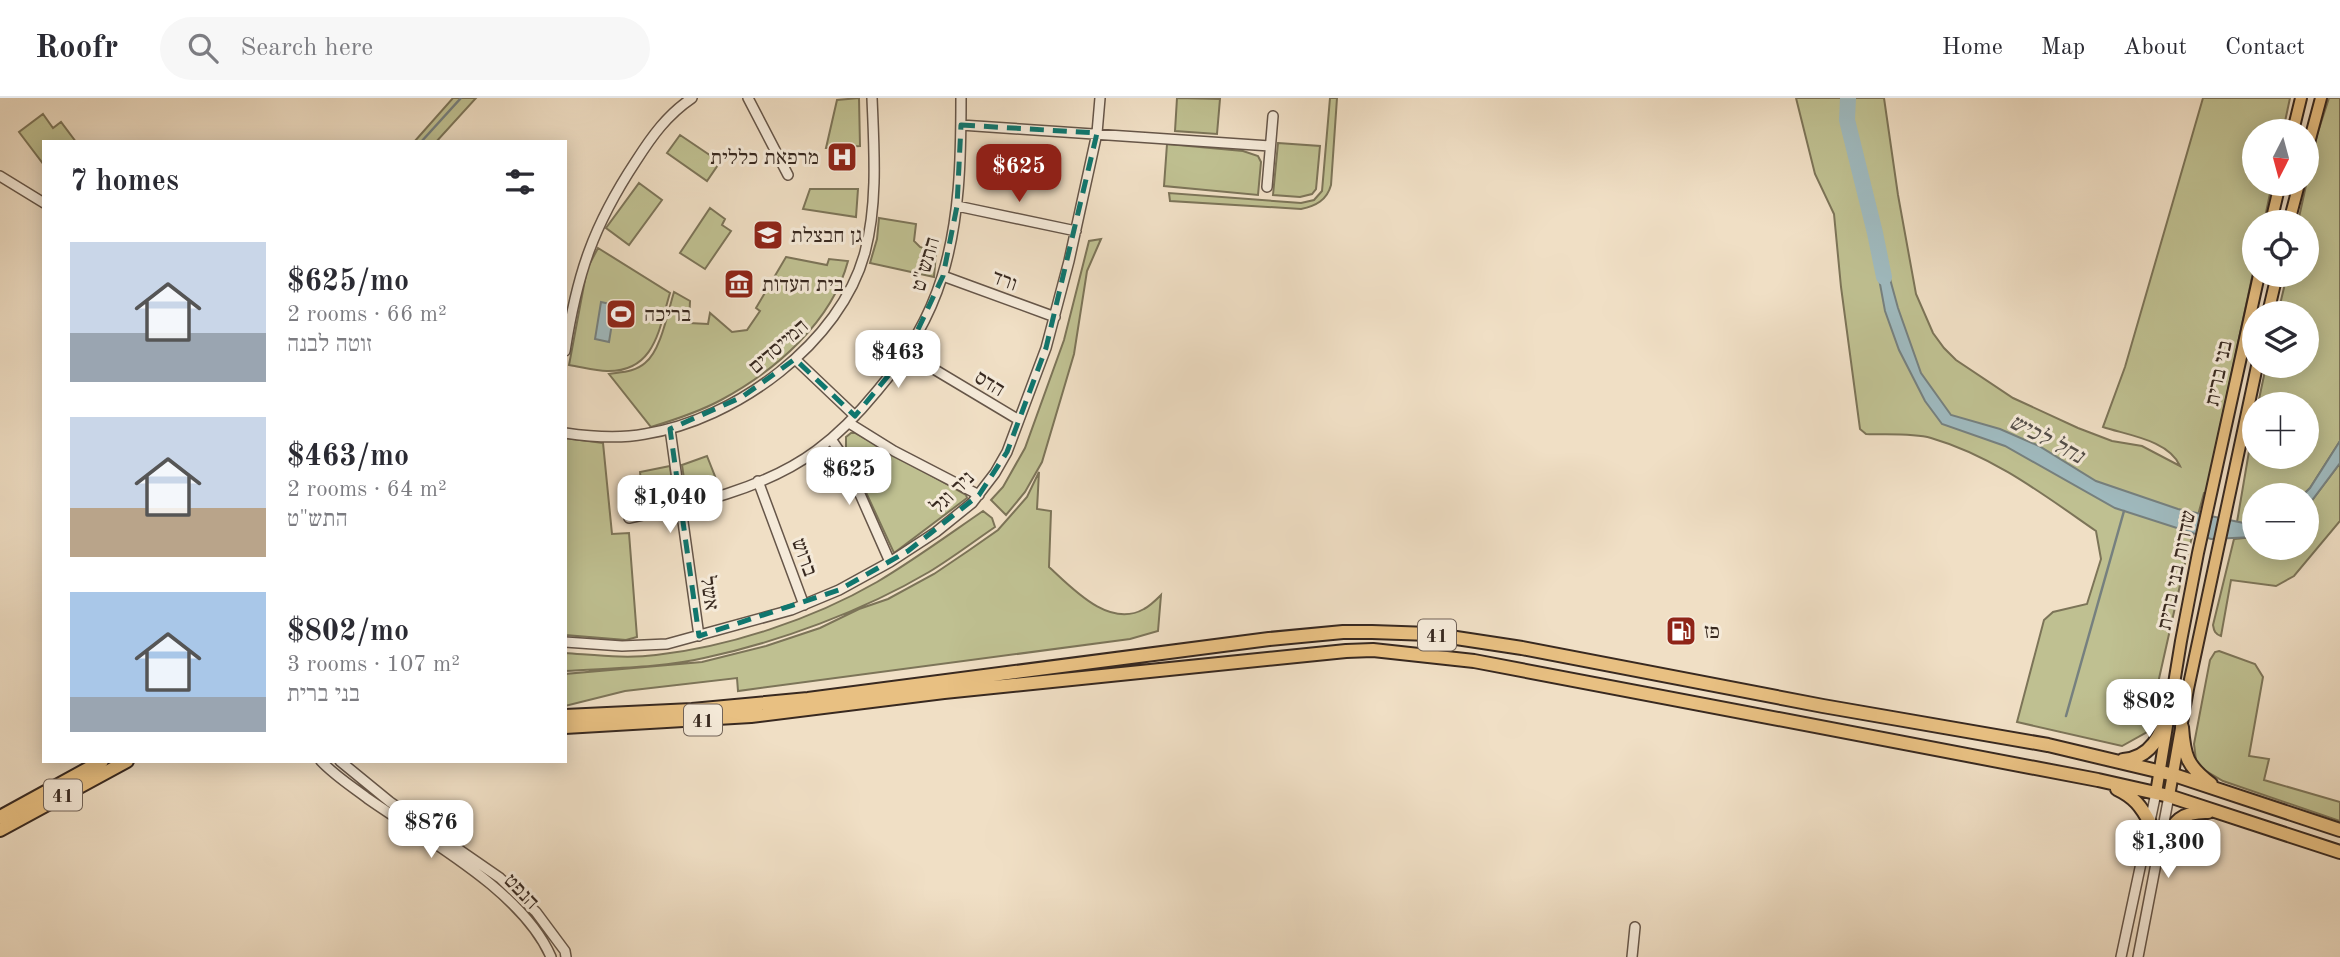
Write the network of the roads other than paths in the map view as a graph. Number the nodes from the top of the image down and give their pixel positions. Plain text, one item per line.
1 (692, 98) edge
2 (748, 98) edge
3 (872, 98) edge
4 (961, 98) edge
5 (1100, 98) edge
6 (2301, 98) edge
7 (2321, 98) edge
8 (1273, 116) dead end
9 (2296, 119) edge
10 (2315, 119) edge
11 (961, 125) junction
12 (1097, 133) junction
13 (1270, 146) junction
14 (788, 175) dead end
15 (0, 176) edge
16 (1267, 187) dead end
17 (42, 202) edge
18 (957, 206) junction
19 (1076, 231) junction
20 (943, 276) junction
21 (2256, 287) edge
22 (1055, 317) junction
23 (567, 341) edge
24 (907, 353) junction
25 (795, 359) junction
26 (2254, 378) edge
27 (852, 419) junction
28 (1018, 420) junction
29 (670, 429) junction
30 (567, 433) edge
31 (2224, 437) joint
32 (831, 439) junction
33 (2241, 441) joint
34 (758, 481) junction
35 (979, 495) junction
36 (681, 508) junction
37 (629, 518) dead end
38 (890, 562) junction
39 (804, 605) junction
40 (699, 636) junction
41 (567, 642) edge
42 (2169, 711) junction
43 (567, 716) edge
44 (567, 727) edge
45 (2182, 727) junction
46 (2111, 761) junction
47 (98, 763) edge
48 (123, 763) edge
49 (323, 763) edge
50 (342, 763) edge
51 (2159, 771) junction
52 (2174, 775) junction
53 (2098, 780) junction
54 (2217, 788) junction
55 (2156, 793) junction
56 (2169, 796) junction
57 (2237, 816) junction
58 (0, 817) edge
59 (2150, 823) junction
60 (0, 830) edge
61 (2340, 830) edge
62 (2159, 848) junction
63 (2340, 852) edge
64 (1635, 927) dead end
65 (551, 957) edge
66 (566, 957) edge
67 (1632, 957) edge
68 (2121, 957) edge
69 (2138, 957) edge

1 - 23 street
2 - 14 street
3 - 25 street, המייסדים
4 - 11 street, התש"ט
5 - 12 street, ניר וגל
6 - 9 main road
7 - 10 main road
8 - 13 street
11 - 12 street
11 - 18 street, התש"ט
12 - 13 street
12 - 19 street, ניר וגל
13 - 16 street
15 - 17 street
18 - 19 street
18 - 20 street, התש"ט
19 - 22 street, ניר וגל
20 - 22 street, ורד
20 - 24 street, התש"ט
21 - 31 main road, בני ברית
22 - 28 street, ניר וגל
24 - 27 street, התש"ט
24 - 28 street, הדס
25 - 27 street
25 - 29 street, המייסדים
26 - 33 main road, בני ברית
27 - 32 street, התש"ט
27 - 35 street
28 - 35 street, ניר וגל
29 - 30 street, המייסדים
29 - 36 street, אשל
31 - 42 main road, שדרות בני ברית
32 - 34 street, התש"ט
32 - 38 street
33 - 45 main road, שדרות בני ברית
34 - 36 street, התש"ט
34 - 39 street, ברוש
35 - 38 street, ניר וגל
36 - 37 street, התש"ט
36 - 40 street, אשל
38 - 39 street, ניר וגל
39 - 40 street, ניר וגל
40 - 41 street, ניר וגל
42 - 46 highway
42 - 51 main road
43 - 46 highway, 41
44 - 53 highway, 41
45 - 52 main road
45 - 54 highway
46 - 51 highway, 41
47 - 58 highway, 41
48 - 60 highway, 41
49 - 65 street, הנפט
50 - 66 street, הנפט
51 - 52 highway, 41
51 - 55 main road
52 - 54 highway, 41
52 - 56 main road
53 - 55 highway, 41
53 - 59 highway
54 - 61 highway, 41
55 - 56 highway, 41
55 - 59 street
56 - 57 highway, 41
56 - 62 street
57 - 62 highway
57 - 63 highway, 41
59 - 68 street
62 - 69 street
64 - 67 street

